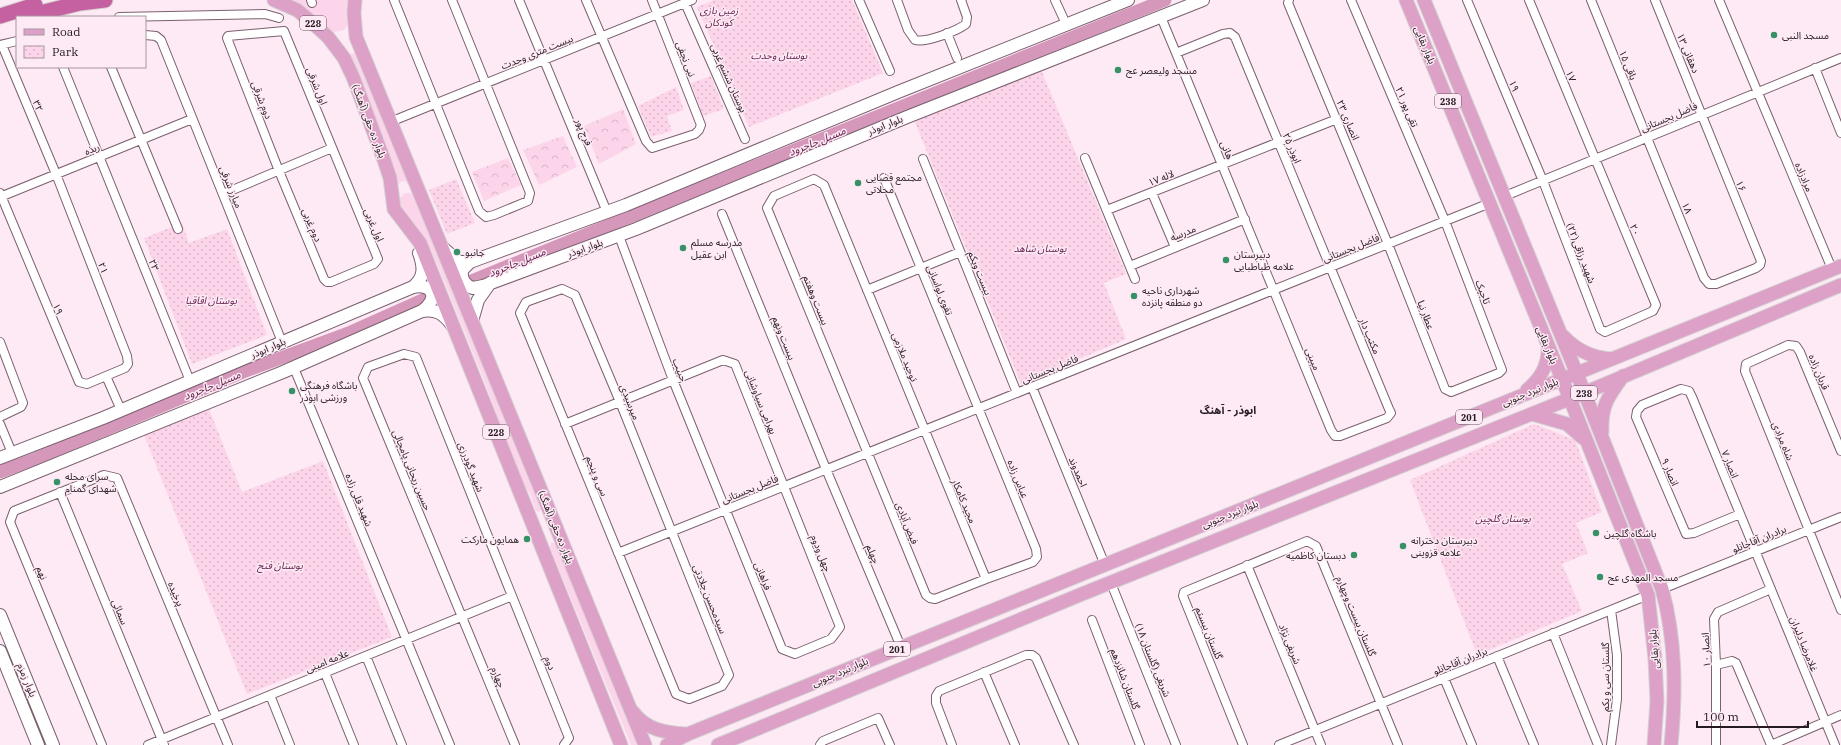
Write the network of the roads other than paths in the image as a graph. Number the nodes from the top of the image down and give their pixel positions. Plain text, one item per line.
1 (56, 0) edge
2 (105, 0) edge
3 (274, 0) edge
4 (355, 0) edge
5 (394, 0) edge
6 (452, 0) edge
7 (519, 0) edge
8 (586, 0) edge
9 (652, 0) edge
10 (859, 0) edge
11 (897, 0) edge
12 (961, 0) edge
13 (1055, 0) edge
14 (1128, 0) edge
15 (1203, 0) edge
16 (1351, 0) edge
17 (1406, 0) edge
18 (1424, 0) edge
19 (1467, 0) edge
20 (1529, 0) edge
21 (1591, 0) edge
22 (1655, 0) edge
23 (1719, 0) edge
24 (688, 1) edge
25 (1289, 2) edge
26 (658, 14) junction
27 (0, 16) edge
28 (28, 16) edge
29 (146, 16) edge
30 (1161, 17) junction
31 (279, 18) dead end
32 (16, 19) edge
33 (0, 24) edge
34 (1066, 24) junction
35 (284, 31) joint
36 (947, 33) junction
37 (146, 35) edge
38 (601, 37) junction
39 (16, 41) edge
40 (1, 45) edge
41 (361, 50) junction
42 (1176, 53) junction
43 (344, 58) junction
44 (957, 58) dead end
45 (1841, 58) edge
46 (4, 59) edge
47 (543, 60) junction
48 (63, 68) edge
49 (111, 68) edge
50 (1815, 68) junction
51 (890, 71) dead end
52 (487, 83) junction
53 (1757, 92) junction
54 (436, 103) junction
55 (1702, 114) junction
56 (192, 119) junction
57 (1337, 119) junction
58 (390, 122) junction
59 (1841, 133) edge
60 (1648, 137) junction
61 (745, 139) dead end
62 (142, 140) junction
63 (1279, 142) junction
64 (332, 148) junction
65 (99, 157) junction
66 (1085, 158) dead end
67 (923, 159) dead end
68 (1594, 159) junction
69 (1222, 165) junction
70 (279, 171) junction
71 (56, 174) junction
72 (884, 178) dead end
73 (814, 179) joint
74 (1543, 181) junction
75 (1152, 193) junction
76 (223, 194) junction
77 (0, 195) edge
78 (1505, 196) junction
79 (1490, 203) junction
80 (1107, 210) junction
81 (607, 212) junction
82 (722, 214) dead end
83 (1245, 219) junction
84 (1444, 221) junction
85 (178, 229) dead end
86 (411, 232) junction
87 (619, 236) junction
88 (1388, 244) junction
89 (442, 247) junction
90 (1175, 247) junction
91 (960, 252) junction
92 (470, 262) junction
93 (1130, 266) junction
94 (1330, 267) junction
95 (921, 268) junction
96 (1836, 268) edge
97 (1135, 279) dead end
98 (331, 282) joint
99 (491, 283) junction
100 (1709, 284) joint
101 (413, 286) junction
102 (1840, 287) edge
103 (562, 289) joint
104 (867, 290) junction
105 (1274, 290) junction
106 (422, 311) junction
107 (472, 321) junction
108 (452, 322) junction
109 (1602, 332) joint
110 (1559, 333) junction
111 (0, 342) edge
112 (282, 342) junction
113 (1548, 347) junction
114 (404, 354) joint
115 (1614, 359) junction
116 (1751, 361) joint
117 (125, 368) joint
118 (294, 368) junction
119 (1577, 374) junction
120 (106, 376) junction
121 (1623, 376) junction
122 (1562, 379) junction
123 (190, 380) junction
124 (673, 380) junction
125 (1032, 387) junction
126 (1681, 389) joint
127 (1447, 392) joint
128 (1017, 393) junction
129 (1584, 393) junction
130 (1517, 397) junction
131 (1570, 399) junction
132 (620, 402) junction
133 (978, 409) junction
134 (121, 410) junction
135 (1532, 414) junction
136 (0, 417) edge
137 (0, 424) edge
138 (565, 424) junction
139 (924, 430) junction
140 (1335, 436) joint
141 (1602, 438) junction
142 (1587, 442) junction
143 (1841, 451) edge
144 (868, 452) junction
145 (12, 453) junction
146 (0, 458) edge
147 (826, 469) junction
148 (117, 478) joint
149 (784, 486) junction
150 (0, 487) edge
151 (520, 491) junction
152 (60, 492) junction
153 (547, 504) junction
154 (725, 510) junction
155 (1740, 514) junction
156 (1841, 517) edge
157 (1809, 530) junction
158 (672, 531) junction
159 (541, 548) junction
160 (1755, 551) junction
161 (618, 552) junction
162 (1106, 565) junction
163 (1247, 565) junction
164 (572, 566) junction
165 (986, 579) junction
166 (1111, 583) junction
167 (1662, 589) junction
168 (1771, 589) junction
169 (1648, 595) junction
170 (512, 596) junction
171 (1611, 610) junction
172 (1841, 610) edge
173 (0, 615) edge
174 (462, 617) junction
175 (1092, 620) dead end
176 (1553, 633) junction
177 (406, 640) junction
178 (901, 647) junction
179 (782, 649) joint
180 (0, 651) edge
181 (366, 656) junction
182 (1497, 656) junction
183 (1716, 665) junction
184 (984, 672) junction
185 (325, 673) junction
186 (1444, 678) junction
187 (676, 694) joint
188 (270, 695) junction
189 (626, 701) junction
190 (1382, 703) junction
191 (1841, 715) edge
192 (216, 717) junction
193 (612, 722) junction
194 (1825, 722) junction
195 (1315, 730) junction
196 (688, 734) junction
197 (162, 742) edge
198 (38, 745) edge
199 (53, 745) edge
200 (102, 745) edge
201 (148, 745) edge
202 (228, 745) edge
203 (290, 745) edge
204 (354, 745) edge
205 (402, 745) edge
206 (450, 745) edge
207 (515, 745) edge
208 (564, 745) edge
209 (616, 745) edge
210 (621, 745) edge
211 (644, 745) edge
212 (667, 745) edge
213 (718, 745) edge
214 (820, 745) edge
215 (890, 745) edge
216 (952, 745) edge
217 (1015, 745) edge
218 (1074, 745) edge
219 (1140, 745) edge
220 (1176, 745) edge
221 (1243, 745) edge
222 (1279, 745) edge
223 (1321, 745) edge
224 (1398, 745) edge
225 (1472, 745) edge
226 (1534, 745) edge
227 (1598, 745) edge
228 (1611, 745) edge
229 (1654, 745) edge
230 (1671, 745) edge
231 (1716, 745) edge
232 (1771, 745) edge
233 (1835, 745) edge

1 - 27 highway
2 - 28 highway
3 - 43 main road, بلوار ده حقی (آهنگ) / 228
4 - 41 main road, بلوار ده حقی (آهنگ) / 228
5 - 54 street
6 - 52 street
7 - 47 street, فرج پور
8 - 38 street
9 - 26 street, نبی نجفی
10 - 51 street
11 - 36 street
12 - 36 street
13 - 34 street
14 - 34 main road
15 - 30 main road, بلوار ابوذر
16 - 84 street, تقی پور ۲۱
17 - 79 main road, بلوار بقایی / 238
18 - 78 main road, بلوار بقایی / 238
19 - 74 street, ۱۹
20 - 68 street, ۱۷
21 - 60 street, باقی ۱۵
22 - 55 street, دهقانی ۱۳
23 - 53 street, مرادزاده
24 - 26 street, بیست متری وحدت
24 - 61 street, بوستان ششم غربی
25 - 57 street, انصاری ۲۳
26 - 38 street, بیست متری وحدت
26 - 38 street, نبی نجفی
29 - 31 street
30 - 42 street, هانی
30 - 87 main road, بلوار ابوذر
32 - 33 highway
34 - 81 main road
35 - 64 street, اول شرقی
35 - 70 street, دوم شرقی
36 - 44 street
37 - 56 street, مبارز شرقی
38 - 47 street, بیست متری وحدت
39 - 40 street
40 - 46 street, ۳۲
41 - 43 main road
41 - 58 main road, بلوار ده حقی (آهنگ) / 228
42 - 63 street, ابوذر ۲۵
42 - 69 street, هانی
43 - 86 main road, بلوار ده حقی (آهنگ) / 228
45 - 50 street, فاضل بجستانی
46 - 71 street, ۳۲
47 - 52 street, بیست متری وحدت
47 - 81 street, فرج پور
48 - 65 street, ۲۳
49 - 62 street
50 - 53 street, فاضل بجستانی
50 - 59 street
52 - 54 street, بیست متری وحدت
52 - 54 street
53 - 55 street, فاضل بجستانی
53 - 96 street, مرادزاده
54 - 58 street, بیست متری وحدت
55 - 60 street, فاضل بجستانی
55 - 100 street, ۱۶
56 - 62 street, ربذه
56 - 76 street, مبارز شرقی
57 - 63 street, لاله ۱۷
57 - 88 street, انصاری ۲۳
58 - 89 main road, بلوار ده حقی (آهنگ) / 228
60 - 68 street, فاضل بجستانی
60 - 100 street, ۱۸
62 - 65 street, ربذه
62 - 85 street
63 - 69 street, لاله ۱۷
63 - 94 street, ابوذر ۲۵
64 - 70 street
64 - 98 street, اول غربی
65 - 71 street, ربذه
65 - 123 street, ۲۳
66 - 80 street
67 - 91 street, بیست ویکم
68 - 74 street, فاضل بجستانی
68 - 109 street, ۲۰
69 - 75 street, لاله ۱۷
69 - 83 street, هانی
70 - 76 street
70 - 98 street, دوم غربی
71 - 77 street, ربذه
71 - 117 street, ۲۱
72 - 95 street, تقوی لواسانی
73 - 104 street, توحید ملازمی
73 - 144 street, بیست وهفتم
74 - 78 street, فاضل بجستانی
74 - 109 street, شهید رزاقی(۲۲)
75 - 80 street, لاله ۱۷
75 - 90 street
76 - 112 street, مبارز شرقی
77 - 120 street, ۱۹
78 - 79 main road
78 - 110 main road, بلوار بقایی / 238
79 - 84 street, فاضل بجستانی
79 - 113 main road, بلوار بقایی / 238
80 - 93 street
81 - 92 main road
82 - 147 street, بیست ونهم
83 - 90 street, مدرسه
83 - 105 street, هانی
84 - 88 street, فاضل بجستانی
84 - 127 street, تاجیک
86 - 101 main road
86 - 108 main road, بلوار ده حقی (آهنگ) / 228
87 - 99 main road, بلوار ابوذر
87 - 124 street, حبیب
88 - 94 street, فاضل بجستانی
88 - 127 street, عطار نیا
89 - 92 main road
89 - 107 main road, بلوار ده حقی (آهنگ) / 228
90 - 93 street, مدرسه
91 - 95 street
91 - 128 street, بیست ویکم
92 - 99 main road, بلوار ابوذر
93 - 97 street
94 - 105 street, فاضل بجستانی
94 - 140 street, مکتب دار
95 - 104 street
95 - 133 street, تقوی لواسانی
96 - 115 main road, بلوار نبرد جنوبی / 201
99 - 107 main road
101 - 106 main road
101 - 112 main road, بلوار ابوذر
102 - 121 main road, بلوار نبرد جنوبی / 201
103 - 132 street, میرسیدی
103 - 138 street, سی و پنجم
104 - 139 street, توحید ملازمی
105 - 125 street, فاضل بجستانی
105 - 140 street, مبینی
106 - 108 main road
106 - 118 main road
107 - 153 main road, بلوار ده حقی (آهنگ) / 228
108 - 151 main road, بلوار ده حقی (آهنگ) / 228
110 - 115 main road
110 - 119 main road, بلوار بقایی / 238
111 - 136 street
112 - 123 main road, بلوار ابوذر
113 - 122 main road, بلوار بقایی / 238
113 - 130 main road
114 - 170 street, شهید گودرزی
114 - 174 street, حسین ریحانی پامچالی
115 - 119 main road, بلوار نبرد جنوبی / 201
116 - 143 street, قربان زاده
116 - 157 street, شاه مرادی
117 - 120 street, ۱۹
118 - 150 main road
118 - 177 street, شهید قلی زاده
119 - 122 main road, بلوار نبرد جنوبی / 201
119 - 129 main road, بلوار بقایی / 238
120 - 134 street
121 - 129 main road, بلوار نبرد جنوبی / 201
121 - 141 main road
122 - 130 main road, بلوار نبرد جنوبی / 201
122 - 131 main road, بلوار بقایی / 238
123 - 134 main road, بلوار ابوذر
124 - 132 street, بهرامی سیاوشانی
124 - 149 street, بهرامی سیاوشانی
124 - 154 street, حبیب
125 - 128 street, فاضل بجستانی
125 - 162 street, احمدوند
126 - 155 street, انصار ۷
126 - 155 street, انصار ۹
128 - 133 street, فاضل بجستانی
129 - 131 main road, بلوار نبرد جنوبی / 201
129 - 141 main road, بلوار بقایی / 238
130 - 162 main road, بلوار نبرد جنوبی / 201
131 - 135 main road, بلوار نبرد جنوبی / 201
131 - 142 main road, بلوار بقایی / 238
132 - 138 street, بهرامی سیاوشانی
132 - 158 street, میرسیدی
133 - 139 street, فاضل بجستانی
133 - 165 street, عباس زاده
134 - 145 main road, بلوار ابوذر
135 - 142 main road
135 - 166 main road, بلوار نبرد جنوبی / 201
137 - 145 street
138 - 161 street, سی و پنجم
139 - 144 street, فاضل بجستانی
139 - 165 street, مجید کامکار
141 - 167 main road, بلوار بقایی / 238
142 - 169 main road, بلوار بقایی / 238
144 - 147 street, فاضل بجستانی
144 - 165 street, فیض آبادی
145 - 146 main road, بلوار ابوذر
147 - 149 street, فاضل بجستانی
147 - 178 street, چهلم
148 - 152 street, نهم
148 - 192 street, پرخیده
149 - 154 street, فاضل بجستانی
149 - 179 street, چهل ودوم
151 - 153 main road
151 - 159 main road, بلوار ده حقی (آهنگ) / 228
152 - 197 street, سمائی
152 - 200 street, نهم
153 - 164 main road, بلوار ده حقی (آهنگ) / 228
154 - 158 street, فاضل بجستانی
154 - 179 street, فراهانی
155 - 160 street, انصار ۷
156 - 157 street, برادران آقاجانلو
157 - 160 street, برادران آقاجانلو
157 - 172 street
158 - 161 street, فاضل بجستانی
158 - 187 street, سیدمحسن جلادتی
159 - 164 main road
159 - 193 main road, بلوار ده حقی (آهنگ) / 228
160 - 167 street, برادران آقاجانلو
160 - 168 street, غلامرضا دلیران
161 - 187 street, سی و پنجم
162 - 178 main road, بلوار نبرد جنوبی / 201
163 - 190 street, گلستان بیست وچهارم
163 - 195 street, شریفی نژاد
163 - 221 street, گلستان بیستم
164 - 189 main road, بلوار ده حقی (آهنگ) / 228
166 - 213 main road, بلوار نبرد جنوبی / 201
166 - 220 street, شریفی (گلستان ۱۸)
167 - 169 main road
167 - 230 main road, بلوار بقایی / 238
168 - 183 street, انصار ۱۰
168 - 194 street, غلامرضا دلیران
169 - 171 street, برادران آقاجانلو
169 - 229 main road, بلوار بقایی / 238
170 - 174 street, علامه امینی
170 - 208 street, دوم
171 - 176 street, برادران آقاجانلو
171 - 228 street, گلستان سی و یکم
173 - 199 main road, بلوار زمزم
174 - 177 street, علامه امینی
174 - 207 street, چهارم
175 - 219 street, گلستان شانزدهم
176 - 182 street, برادران آقاجانلو
176 - 227 street
177 - 181 street, علامه امینی
177 - 206 street, شهید قلی زاده
178 - 196 main road, بلوار نبرد جنوبی / 201
180 - 198 main road, بلوار زمزم
181 - 185 street, علامه امینی
181 - 205 street
182 - 186 street, برادران آقاجانلو
182 - 226 street
183 - 231 street, انصار ۱۰
183 - 232 street
184 - 216 street
184 - 217 street
184 - 218 street
185 - 188 street, علامه امینی
185 - 204 street
186 - 190 street, برادران آقاجانلو
186 - 225 street
188 - 192 street, علامه امینی
188 - 203 street
189 - 196 main road, بلوار نبرد جنوبی
189 - 211 main road, بلوار ده حقی (آهنگ) / 228
190 - 195 street, برادران آقاجانلو
190 - 224 street, گلستان بیست وچهارم
191 - 194 street
192 - 197 street, علامه امینی
192 - 202 street, پرخیده
193 - 209 main road
193 - 210 main road, بلوار ده حقی (آهنگ) / 228
194 - 232 street
194 - 233 street, غلامرضا دلیران
195 - 222 street, برادران آقاجانلو
195 - 223 street, شریفی نژاد
196 - 212 main road, 201
197 - 201 street, علامه امینی
214 - 215 street

